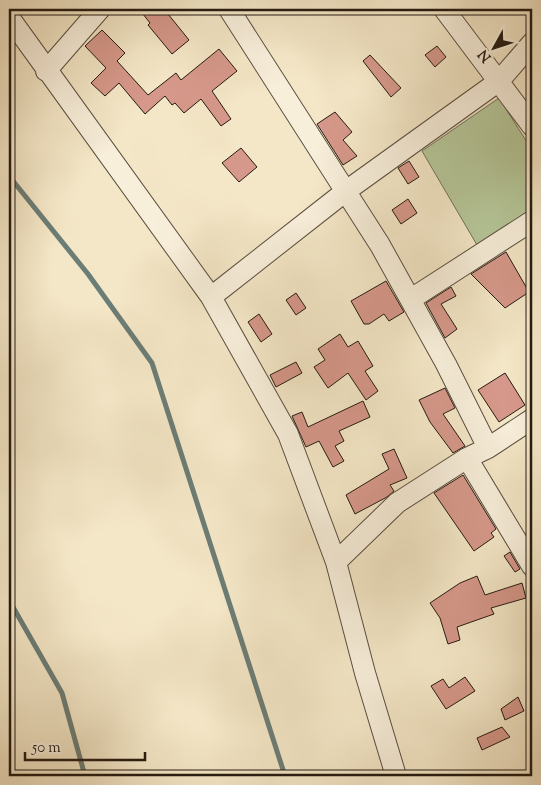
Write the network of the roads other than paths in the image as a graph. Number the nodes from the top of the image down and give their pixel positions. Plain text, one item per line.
1 (100, 9) edge
2 (229, 9) edge
3 (444, 9) edge
4 (9, 17) edge
5 (532, 43) edge
6 (46, 71) junction
7 (499, 81) junction
8 (532, 126) edge
9 (346, 191) junction
10 (532, 221) edge
11 (211, 297) junction
12 (411, 299) junction
13 (532, 419) edge
14 (488, 448) junction
15 (467, 458) junction
16 (336, 562) junction
17 (532, 566) edge
18 (396, 776) edge

1 - 6 street
2 - 9 street
3 - 7 street
4 - 6 street
5 - 7 street
6 - 11 street
7 - 8 street
7 - 9 street
9 - 11 street
9 - 12 street
10 - 12 street
11 - 16 street
12 - 14 street
13 - 14 street
14 - 15 street
15 - 16 street
15 - 17 street
16 - 18 street

